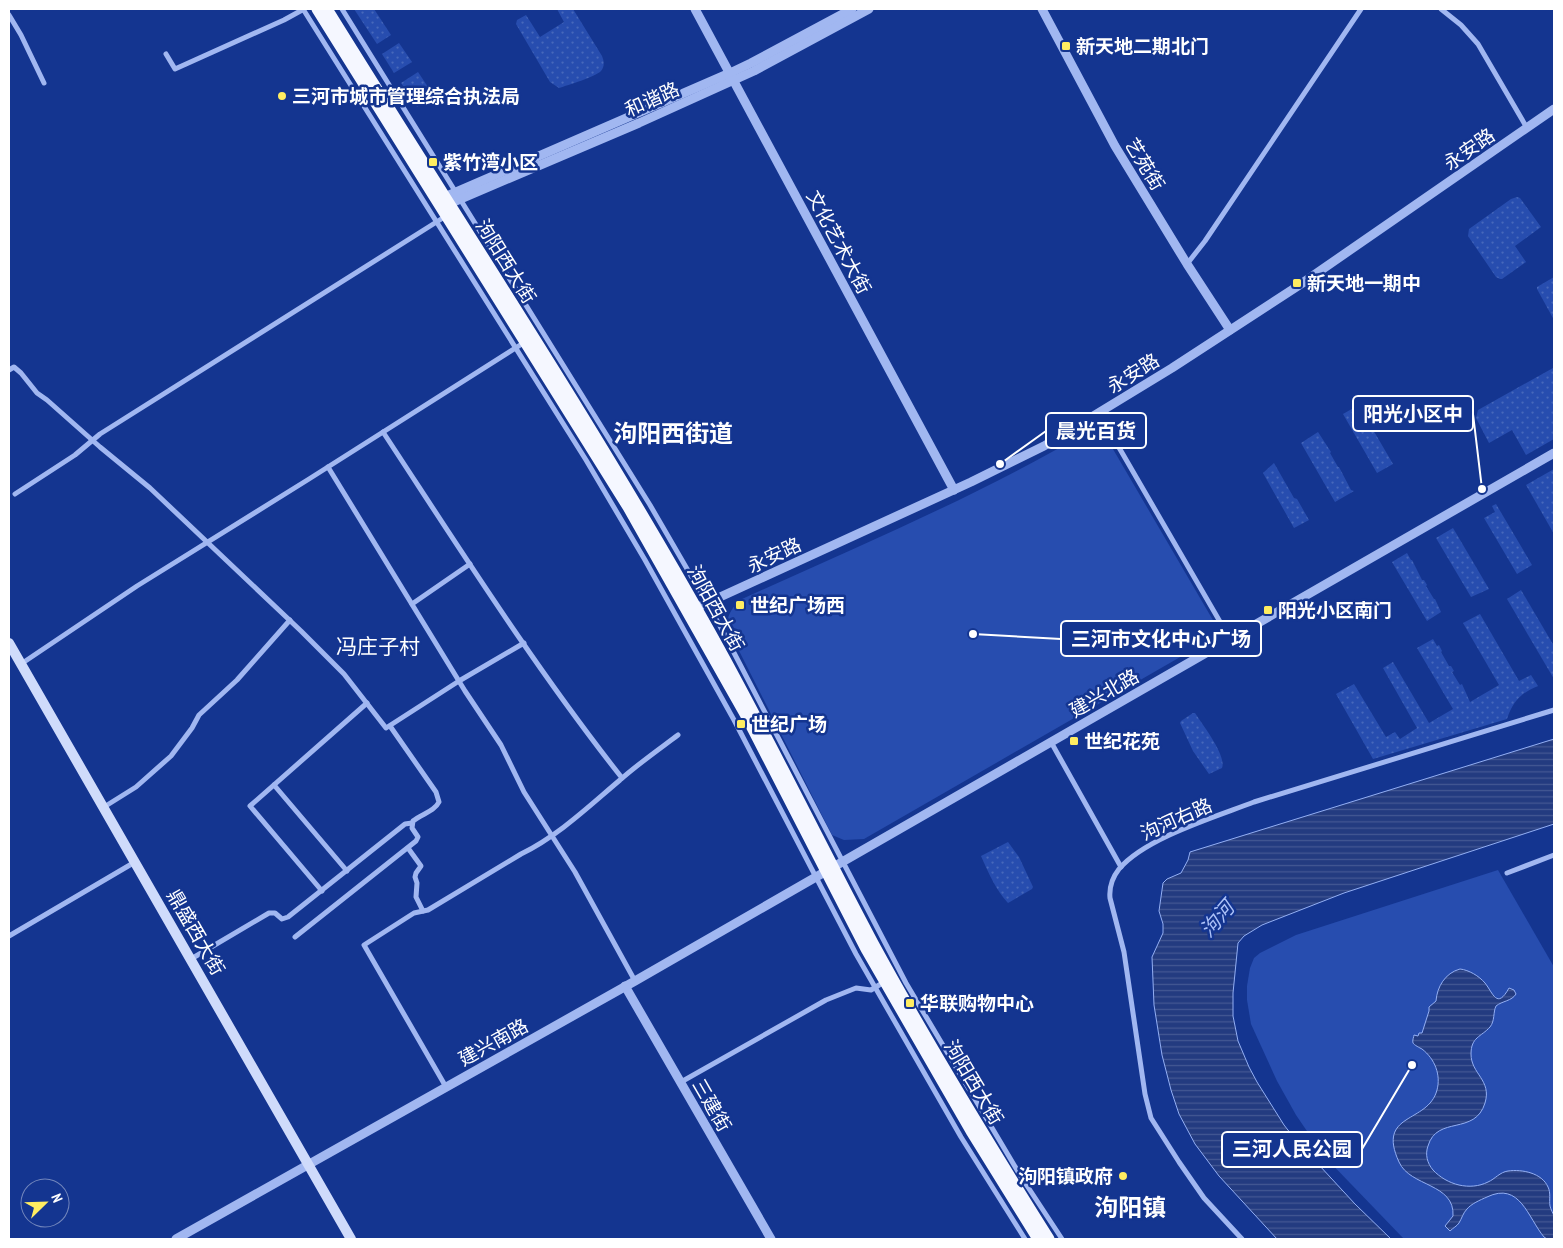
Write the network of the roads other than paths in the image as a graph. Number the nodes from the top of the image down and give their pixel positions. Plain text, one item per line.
1 (304, 9) edge
2 (317, 9) edge
3 (327, 9) edge
4 (342, 9) edge
5 (695, 9) edge
6 (852, 9) edge
7 (869, 9) edge
8 (1042, 9) edge
9 (1361, 9) edge
10 (1441, 9) edge
11 (9, 15) edge
12 (166, 54) dead end
13 (732, 77) junction
14 (44, 83) dead end
15 (1554, 109) edge
16 (1527, 128) junction
17 (447, 205) junction
18 (1187, 264) junction
19 (1230, 330) junction
20 (520, 345) junction
21 (9, 370) edge
22 (1099, 413) junction
23 (383, 432) junction
24 (92, 440) junction
25 (1554, 453) edge
26 (328, 467) junction
27 (954, 490) junction
28 (15, 494) dead end
29 (207, 542) junction
30 (470, 564) junction
31 (412, 604) junction
32 (702, 606) junction
33 (290, 620) junction
34 (1230, 639) junction
35 (9, 643) edge
36 (524, 644) junction
37 (21, 664) junction
38 (459, 681) junction
39 (367, 703) junction
40 (1554, 710) edge
41 (390, 726) junction
42 (678, 735) dead end
43 (1051, 742) junction
44 (622, 778) junction
45 (274, 785) junction
46 (104, 807) junction
47 (412, 823) junction
48 (552, 836) junction
49 (408, 848) junction
50 (1554, 855) edge
51 (135, 862) junction
52 (1121, 867) junction
53 (829, 869) junction
54 (347, 871) junction
55 (1507, 873) dead end
56 (322, 891) junction
57 (423, 911) junction
58 (9, 936) edge
59 (295, 937) dead end
60 (191, 959) junction
61 (635, 981) junction
62 (880, 985) junction
63 (625, 986) junction
64 (681, 1082) junction
65 (446, 1087) junction
66 (308, 1165) junction
67 (176, 1239) edge
68 (351, 1239) edge
69 (771, 1239) edge
70 (1025, 1239) edge
71 (1038, 1239) edge
72 (1049, 1239) edge
73 (1062, 1239) edge
74 (1242, 1239) edge

1 - 12 street
1 - 17 street
2 - 17 highway, 泃阳西大街
3 - 17 highway, 泃阳西大街
4 - 17 street
5 - 13 street, 文化艺术大街
6 - 13 street, 和谐路
7 - 13 street, 和谐路
8 - 18 street, 艺苑街
9 - 18 street
10 - 16 street
11 - 14 street
13 - 17 street, 和谐路
13 - 27 street, 文化艺术大街
15 - 16 street, 永安路
16 - 19 street, 永安路
17 - 20 highway, 泃阳西大街
17 - 24 street
17 - 32 highway, 泃阳西大街
18 - 19 street, 艺苑街
19 - 22 street, 永安路
20 - 23 street
20 - 53 highway, 泃阳西大街
21 - 24 street
22 - 27 street, 永安路
22 - 34 street
23 - 26 street
23 - 30 street
24 - 28 street
24 - 29 street
25 - 34 street, 建兴北路
26 - 29 street
26 - 31 street
27 - 32 street, 永安路
29 - 33 street
29 - 37 street
30 - 31 street
30 - 36 street
31 - 38 street
32 - 53 highway, 泃阳西大街
33 - 39 street
33 - 46 street
34 - 43 street, 建兴北路
35 - 37 main road, 鼎盛西大街
36 - 38 street
36 - 44 street
37 - 46 main road, 鼎盛西大街
38 - 41 street
38 - 48 street
39 - 41 street
39 - 45 street
40 - 52 street, 泃河右路
41 - 47 street
42 - 44 street
43 - 52 street
43 - 53 street, 建兴北路
44 - 48 street
45 - 54 street
45 - 56 street
46 - 51 main road, 鼎盛西大街
47 - 49 street
47 - 54 street
48 - 57 street
48 - 61 street
49 - 57 street
49 - 59 street
50 - 55 street
51 - 58 street
51 - 60 main road, 鼎盛西大街
52 - 74 street, 泃河右路
53 - 61 street, 建兴南路
53 - 62 highway, 泃阳西大街
53 - 72 highway, 泃阳西大街
53 - 73 street
54 - 56 street
56 - 60 street
57 - 65 street
60 - 66 main road, 鼎盛西大街
61 - 63 street, 建兴南路
62 - 64 street
62 - 70 street
62 - 71 highway, 泃阳西大街
63 - 64 street, 三建街
63 - 65 street, 建兴南路
64 - 69 street, 三建街
65 - 66 street, 建兴南路
66 - 67 street, 建兴南路
66 - 68 main road, 鼎盛西大街

